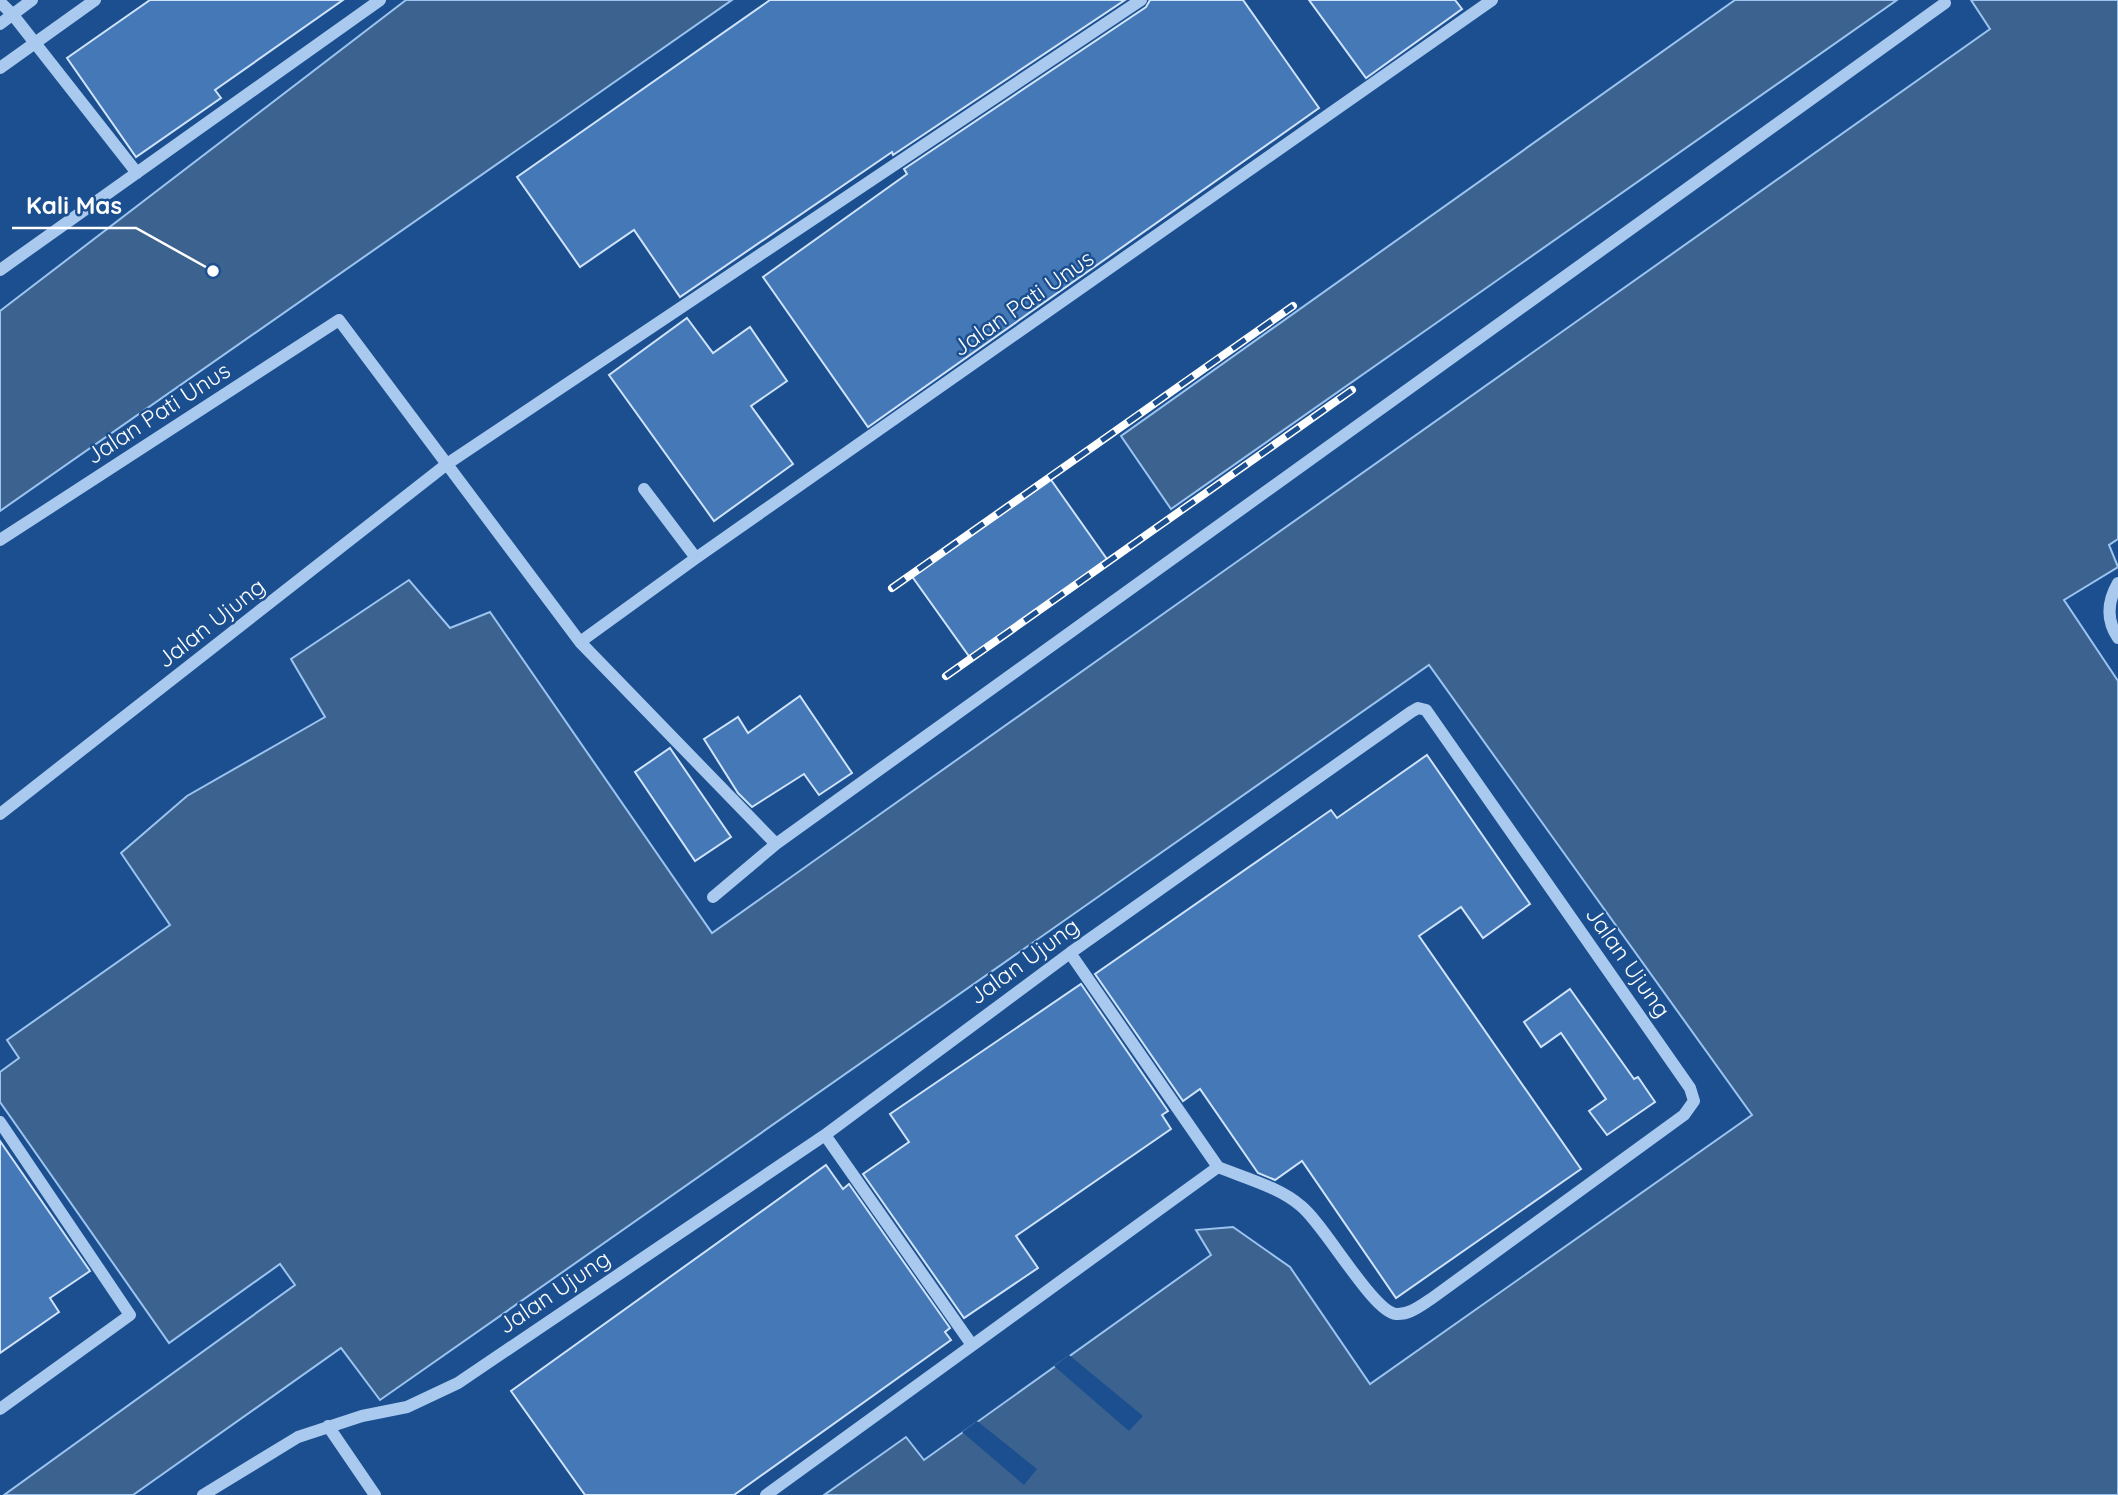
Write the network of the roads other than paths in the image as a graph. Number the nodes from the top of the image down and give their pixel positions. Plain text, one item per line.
1 (32, 0) edge
2 (95, 0) edge
3 (380, 0) edge
4 (1141, 0) edge
5 (1492, 0) edge
6 (0, 2) edge
7 (1945, 3) dead end
8 (13, 15) junction
9 (0, 24) edge
10 (35, 44) junction
11 (0, 68) edge
12 (137, 173) junction
13 (0, 270) edge
14 (447, 464) junction
15 (644, 489) dead end
16 (0, 540) edge
17 (696, 558) junction
18 (2118, 583) edge
19 (2118, 638) edge
20 (580, 642) junction
21 (0, 814) edge
22 (776, 844) junction
23 (713, 897) dead end
24 (1070, 953) junction
25 (0, 1122) edge
26 (825, 1135) junction
27 (1218, 1167) junction
28 (972, 1345) junction
29 (0, 1409) edge
30 (328, 1426) junction
31 (203, 1495) edge
32 (375, 1495) edge
33 (766, 1495) edge

1 - 8 street
2 - 10 street
3 - 12 street
4 - 14 street, Jalan Ujung
5 - 17 street, Jalan Pati Unus
6 - 8 street
7 - 22 street
8 - 9 street
8 - 10 street
10 - 11 street
10 - 12 street
12 - 13 street
14 - 16 street, Jalan Pati Unus
14 - 20 street
14 - 21 street, Jalan Ujung
15 - 17 street
17 - 20 street, Jalan Pati Unus
18 - 19 street
20 - 22 street
22 - 23 street
24 - 26 street, Jalan Ujung
24 - 27 street
24 - 27 street, Jalan Ujung
25 - 29 street
26 - 28 street
26 - 30 street, Jalan Ujung
27 - 28 street
28 - 33 street
30 - 31 street, Jalan Ujung
30 - 32 street

